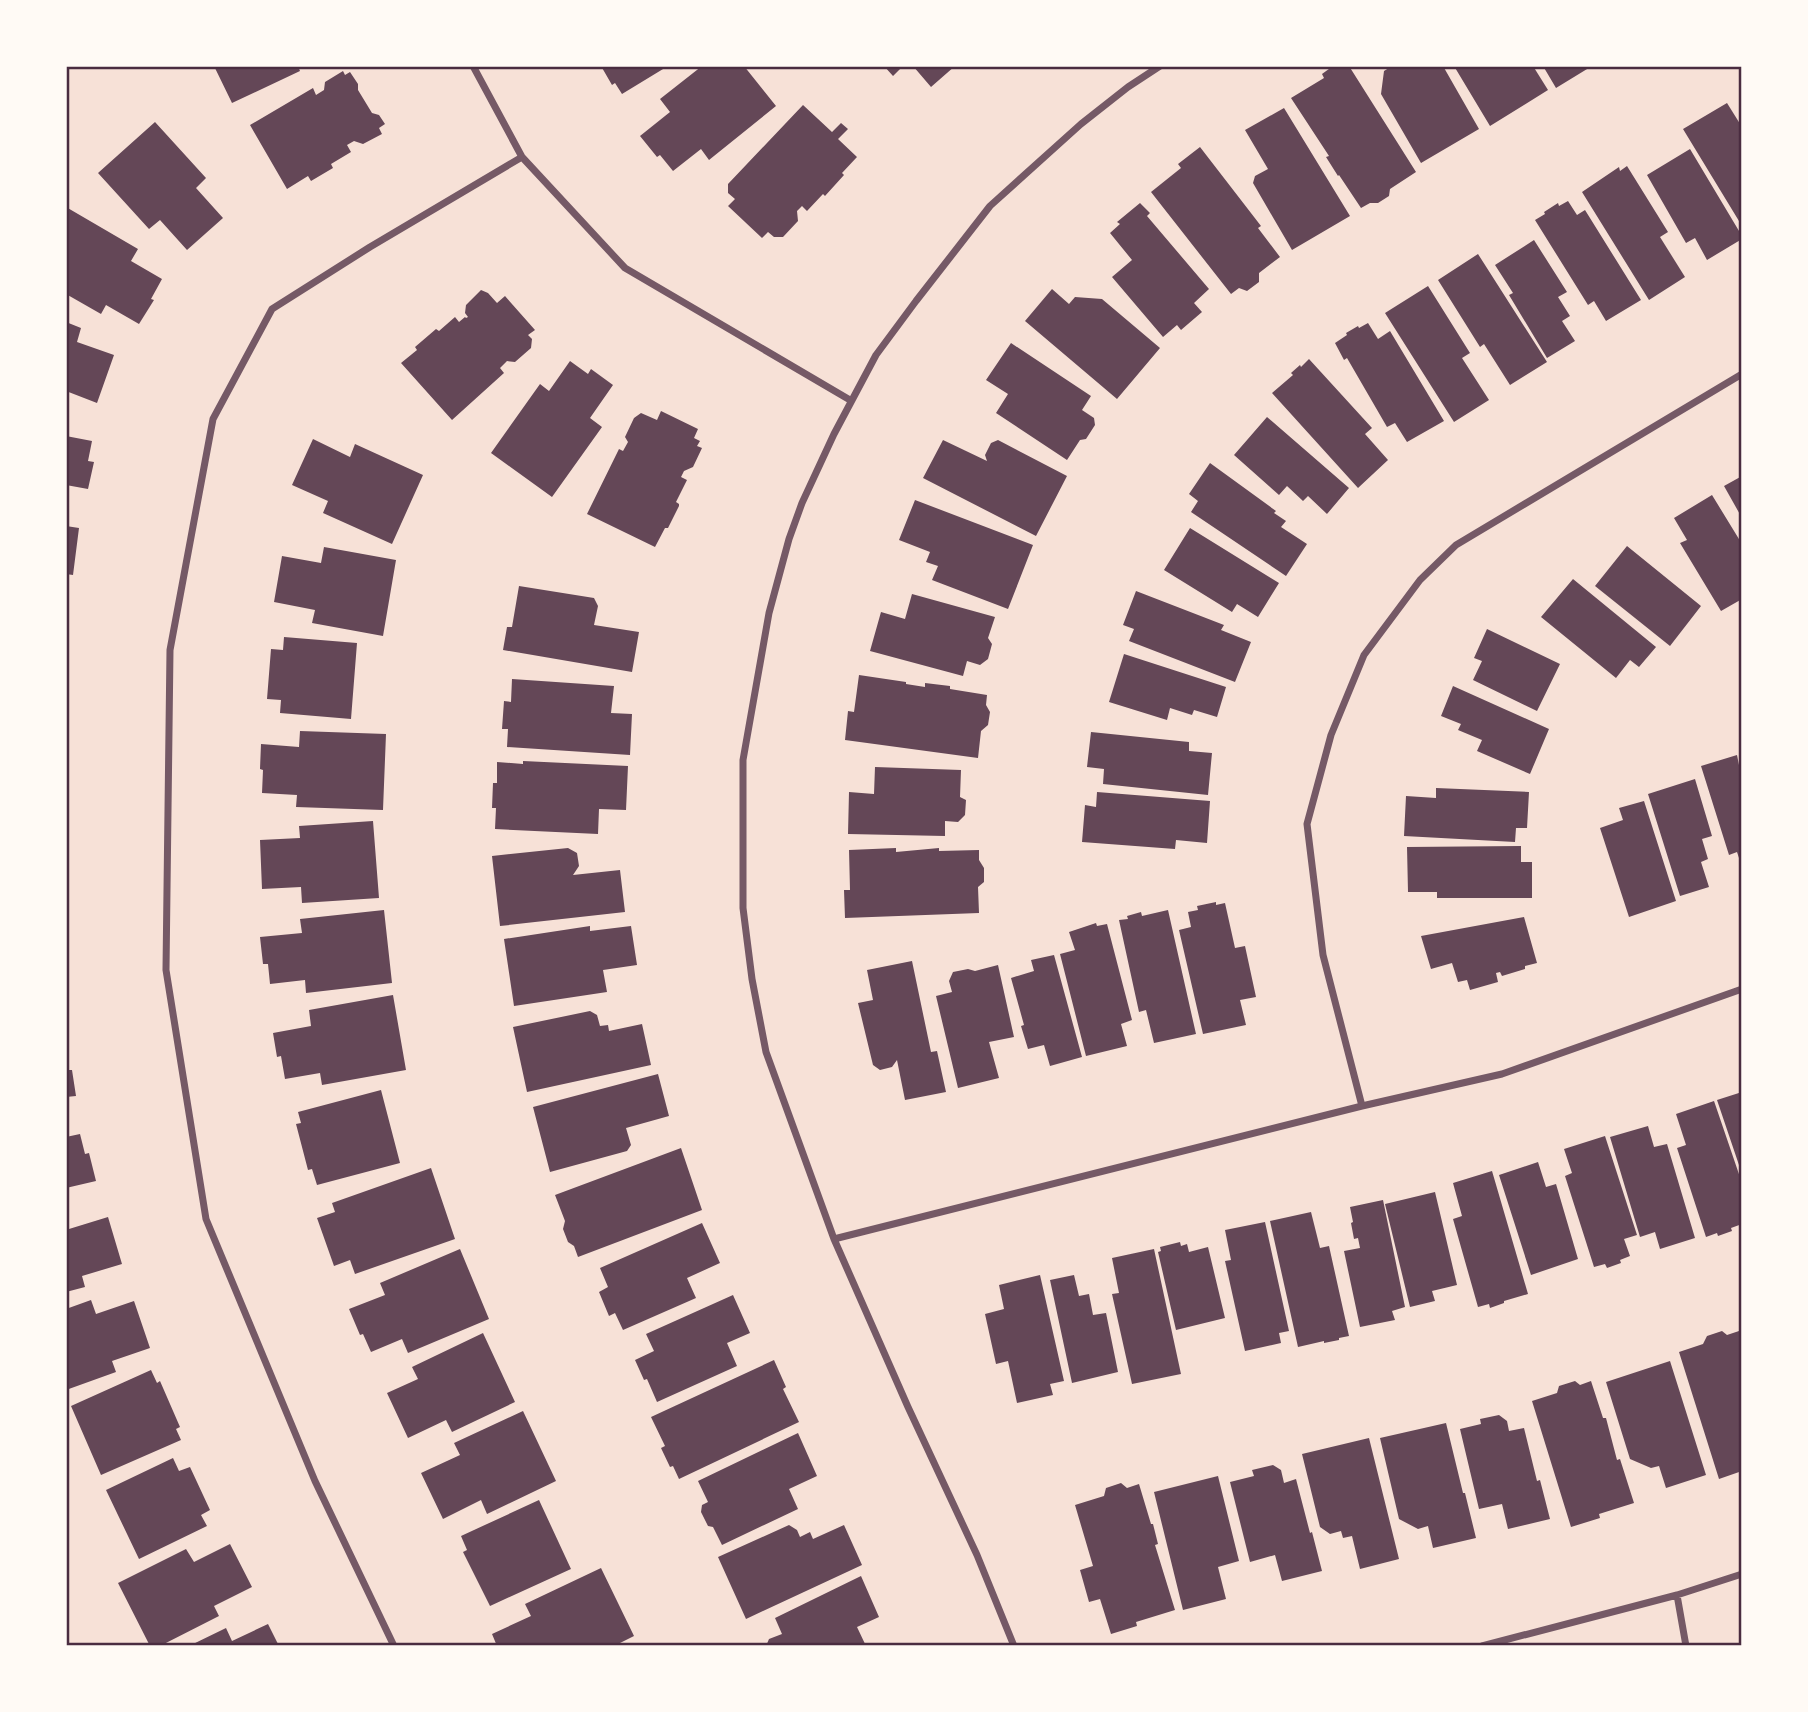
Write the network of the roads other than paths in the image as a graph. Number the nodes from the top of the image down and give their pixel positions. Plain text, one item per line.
1 (473, 66) edge
2 (1160, 66) edge
3 (522, 157) junction
4 (1741, 374) edge
5 (850, 400) junction
6 (1741, 989) edge
7 (1362, 1106) junction
8 (834, 1239) junction
9 (1741, 1574) edge
10 (1677, 1595) junction
11 (394, 1646) edge
12 (1014, 1646) edge
13 (1482, 1646) edge
14 (1686, 1646) edge

1 - 3 street
2 - 5 street
3 - 5 street
3 - 11 street
4 - 7 street
5 - 8 street
6 - 7 street
7 - 8 street
8 - 12 street
9 - 10 street
10 - 13 street
10 - 14 street

